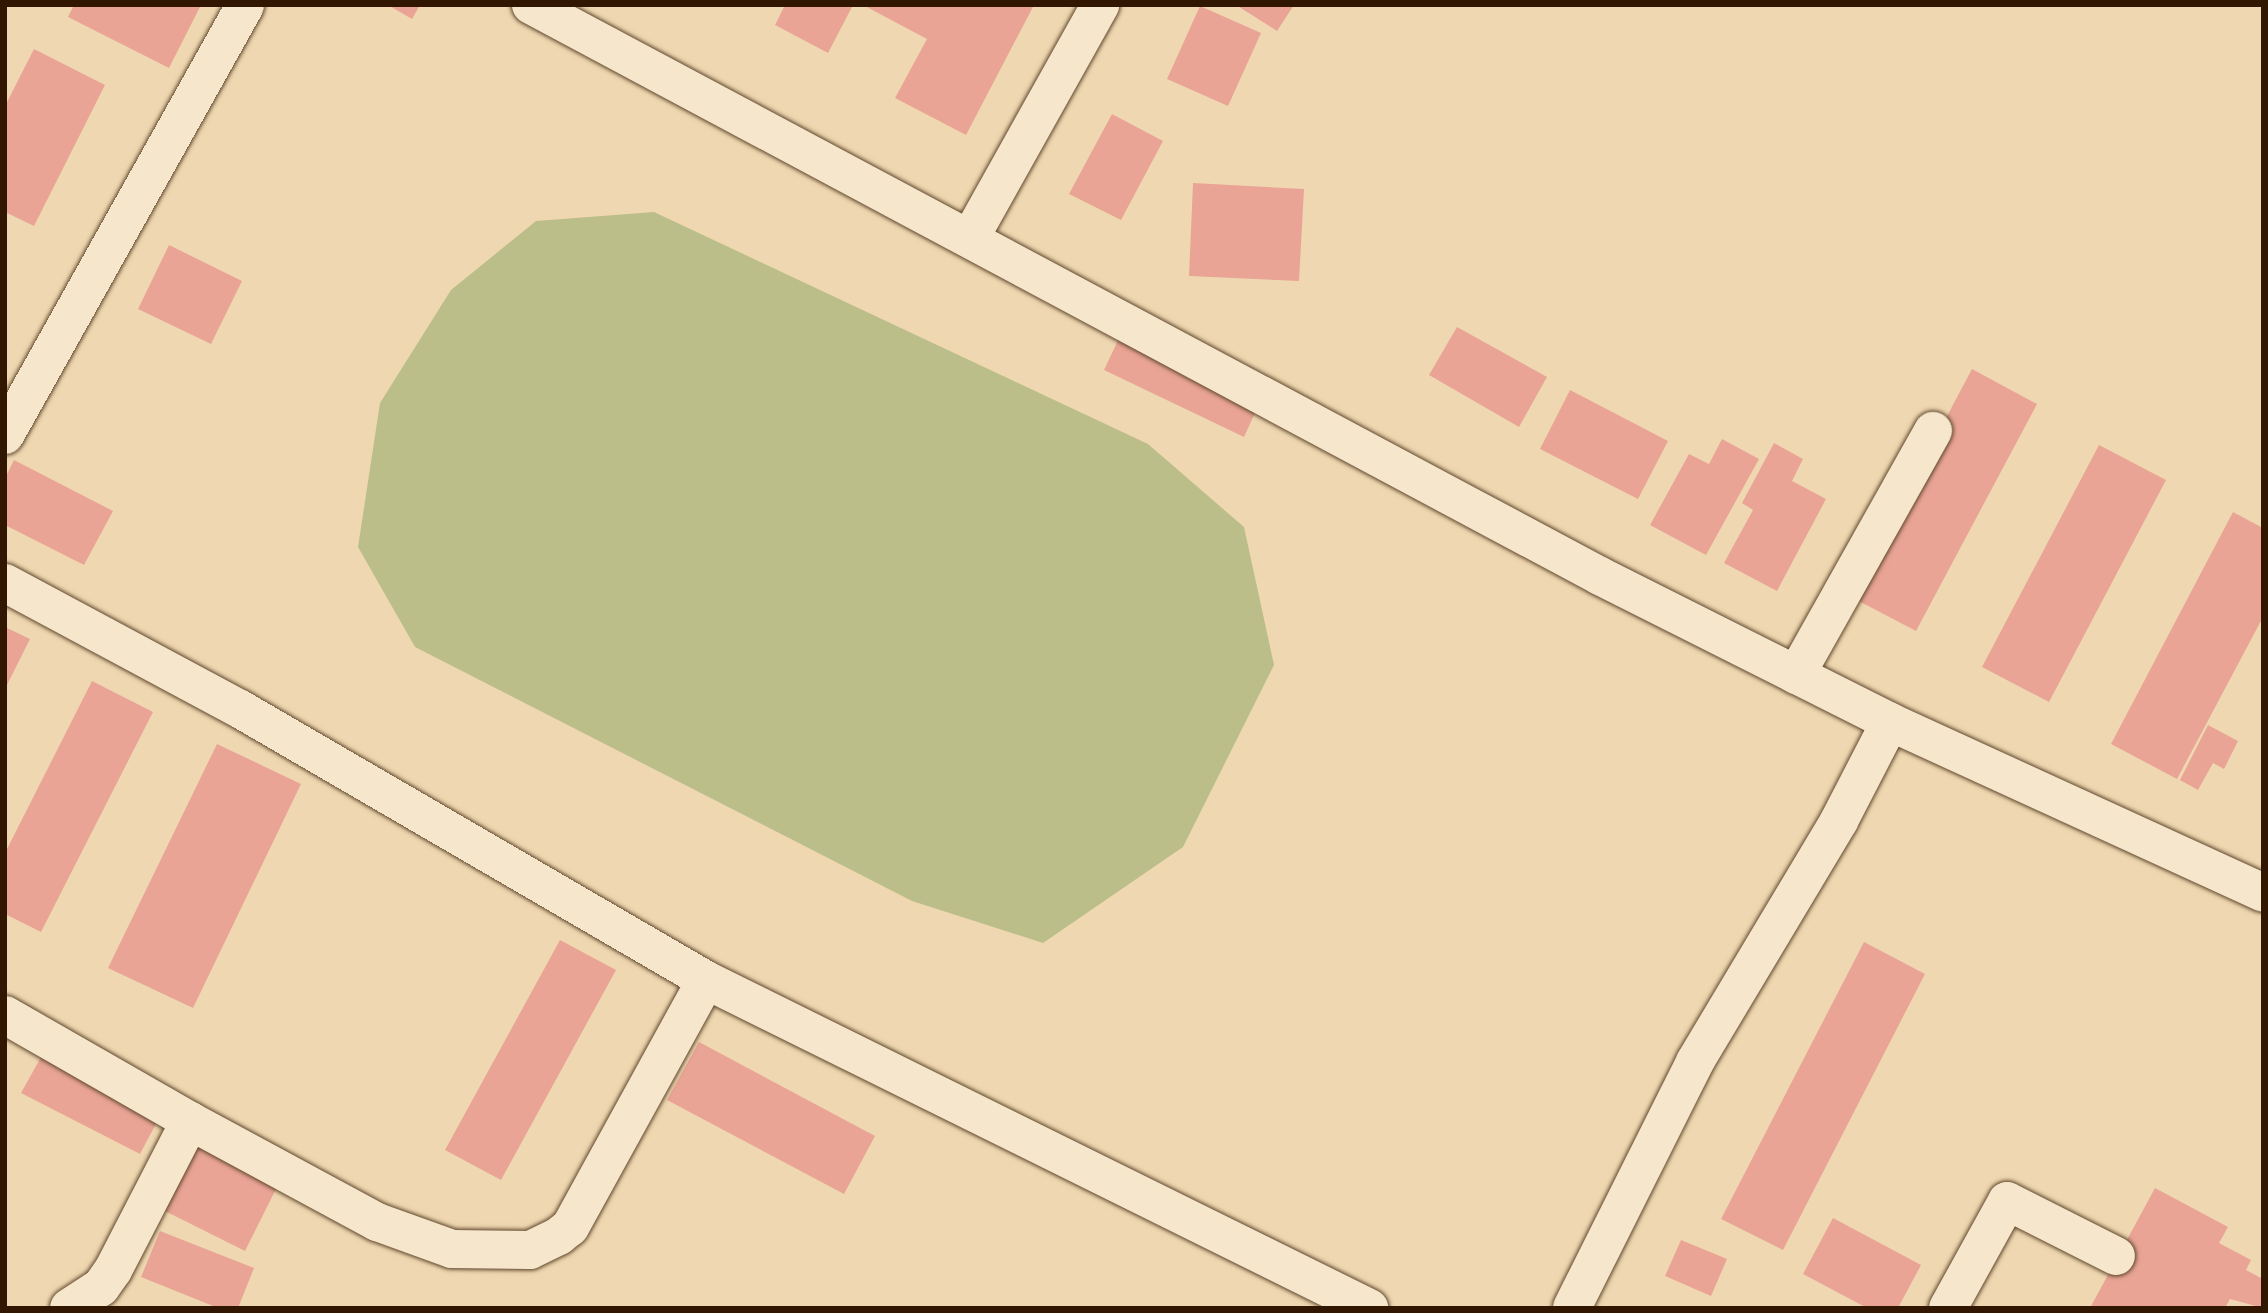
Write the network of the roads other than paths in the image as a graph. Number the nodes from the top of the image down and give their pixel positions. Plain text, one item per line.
1 (245, 5) edge
2 (531, 5) edge
3 (1100, 5) edge
4 (970, 238) junction
5 (1933, 430) dead end
6 (5, 435) edge
7 (5, 583) edge
8 (1796, 675) junction
9 (1890, 722) junction
10 (2263, 893) edge
11 (706, 980) junction
12 (5, 1016) edge
13 (190, 1121) junction
14 (2116, 1256) dead end
15 (1956, 1305) edge
16 (69, 1308) edge
17 (1369, 1308) edge
18 (1572, 1308) edge

1 - 6 lane
2 - 4 lane
3 - 4 lane
4 - 8 lane
5 - 8 lane
7 - 11 lane
8 - 9 lane
9 - 10 lane
9 - 18 lane
11 - 13 lane
11 - 17 lane
12 - 13 lane
13 - 16 lane
14 - 15 lane

